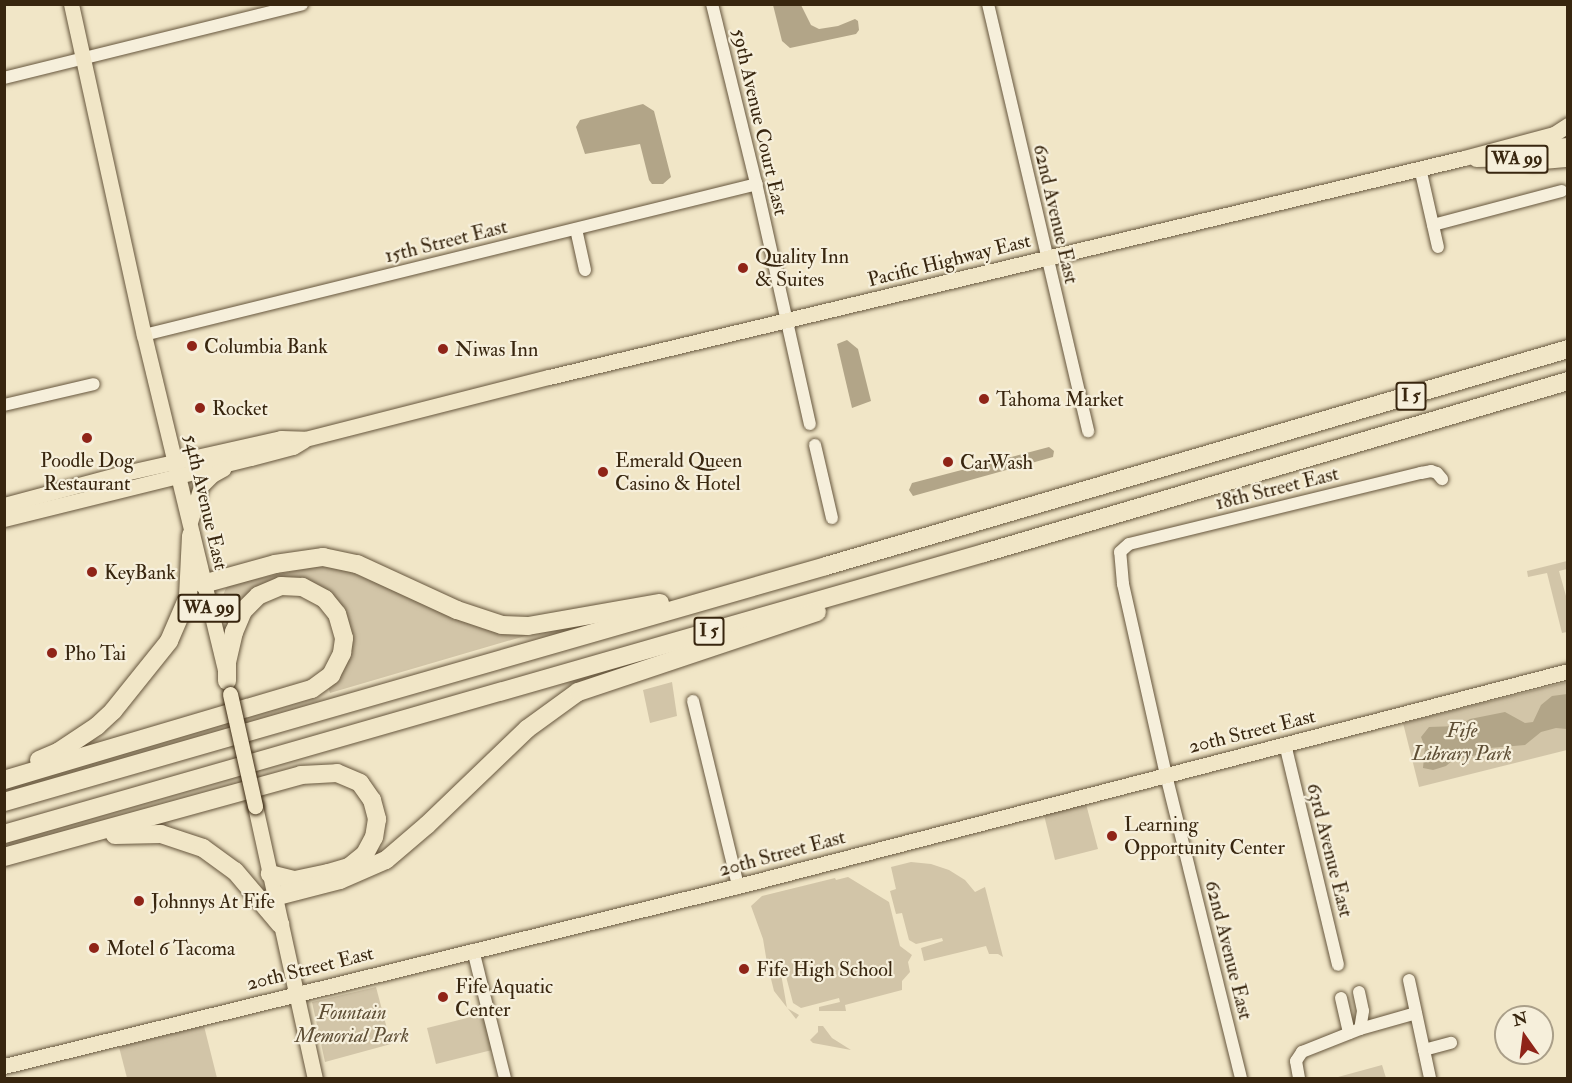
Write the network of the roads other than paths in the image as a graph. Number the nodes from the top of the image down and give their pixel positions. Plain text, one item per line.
1 (71, 4) edge
2 (302, 4) edge
3 (712, 4) edge
4 (988, 4) edge
5 (84, 58) junction
6 (4, 78) edge
7 (1568, 125) edge
8 (1568, 145) edge
9 (1464, 158) junction
10 (1504, 159) junction
11 (1568, 159) edge
12 (1420, 168) junction
13 (757, 184) junction
14 (1562, 191) dead end
15 (1433, 225) junction
16 (576, 229) junction
17 (1438, 247) dead end
18 (1046, 258) junction
19 (585, 270) dead end
20 (785, 321) junction
21 (144, 335) junction
22 (1568, 349) edge
23 (1568, 381) edge
24 (94, 384) dead end
25 (4, 405) edge
26 (810, 424) dead end
27 (1088, 431) dead end
28 (305, 439) junction
29 (815, 445) dead end
30 (244, 460) junction
31 (176, 469) junction
32 (1442, 479) dead end
33 (4, 504) edge
34 (832, 518) dead end
35 (4, 519) edge
36 (190, 530) junction
37 (1120, 550) joint
38 (826, 566) junction
39 (924, 569) junction
40 (203, 584) junction
41 (1568, 671) edge
42 (229, 688) junction
43 (693, 701) dead end
44 (1285, 744) junction
45 (4, 770) edge
46 (1166, 775) junction
47 (4, 780) edge
48 (4, 802) edge
49 (4, 834) edge
50 (48, 845) junction
51 (4, 857) edge
52 (270, 874) junction
53 (738, 886) junction
54 (274, 897) junction
55 (280, 924) junction
56 (473, 950) junction
57 (1338, 965) dead end
58 (1409, 980) dead end
59 (1359, 992) dead end
60 (294, 993) junction
61 (1341, 998) dead end
62 (1416, 1013) junction
63 (1354, 1031) junction
64 (1451, 1043) dead end
65 (1424, 1050) junction
66 (4, 1065) edge
67 (315, 1078) edge
68 (505, 1078) edge
69 (1241, 1078) edge
70 (1299, 1078) edge
71 (1430, 1078) edge

1 - 5 main road, 54th Avenue East
2 - 5 street
3 - 13 street, 59th Avenue Court East
4 - 18 street, 62nd Avenue East
5 - 6 street
5 - 21 main road, 54th Avenue East
7 - 9 main road, Pacific Highway East / WA 99
8 - 10 main road, Pacific Highway East / WA 99
9 - 10 main road, Pacific Highway East / WA 99
9 - 12 main road, Pacific Highway East / WA 99
10 - 11 main road
12 - 15 street
12 - 18 main road, Pacific Highway East / WA 99
13 - 16 street, 15th Street East
13 - 20 street, 59th Avenue Court East
14 - 15 street
15 - 17 street
16 - 19 street
16 - 21 street, 15th Street East
18 - 20 main road, Pacific Highway East / WA 99
18 - 27 street, 62nd Avenue East
20 - 26 street, 59th Avenue Court East
20 - 28 main road, Pacific Highway East / WA 99
21 - 31 main road, 54th Avenue East
22 - 38 highway, I 5
23 - 39 highway, I 5
24 - 25 street
28 - 30 main road, Pacific Highway East / WA 99
28 - 31 main road, Pacific Highway East / WA 99
29 - 34 street
30 - 31 main road, Pacific Highway East / WA 99
30 - 36 main road
31 - 33 main road, Pacific Highway East
31 - 35 main road, Pacific Highway East
31 - 36 main road, 54th Avenue East / WA 99
32 - 37 street, 18th Street East
36 - 40 main road, 54th Avenue East / WA 99
36 - 45 highway
37 - 46 street, 62nd Avenue East
38 - 40 highway
38 - 48 highway, I 5
39 - 49 highway, I 5
39 - 54 highway
40 - 42 main road, 54th Avenue East / WA 99
41 - 44 main road, 20th Street East
42 - 47 highway
42 - 52 main road, 54th Avenue East / WA 99, bridge
43 - 53 street
44 - 46 main road, 20th Street East
44 - 57 street, 63rd Avenue East
46 - 53 main road, 20th Street East
46 - 69 street, 62nd Avenue East
50 - 51 highway
50 - 52 highway
50 - 55 highway
52 - 54 main road, 54th Avenue East
53 - 56 main road, 20th Street East
54 - 55 main road, 54th Avenue East
55 - 60 main road, 54th Avenue East
56 - 60 main road, 20th Street East
56 - 68 street
58 - 62 street
59 - 63 street
60 - 66 main road, 20th Street East
60 - 67 main road, 54th Avenue East
61 - 63 street
62 - 63 street
62 - 65 street
63 - 70 street
64 - 65 street
65 - 71 street

